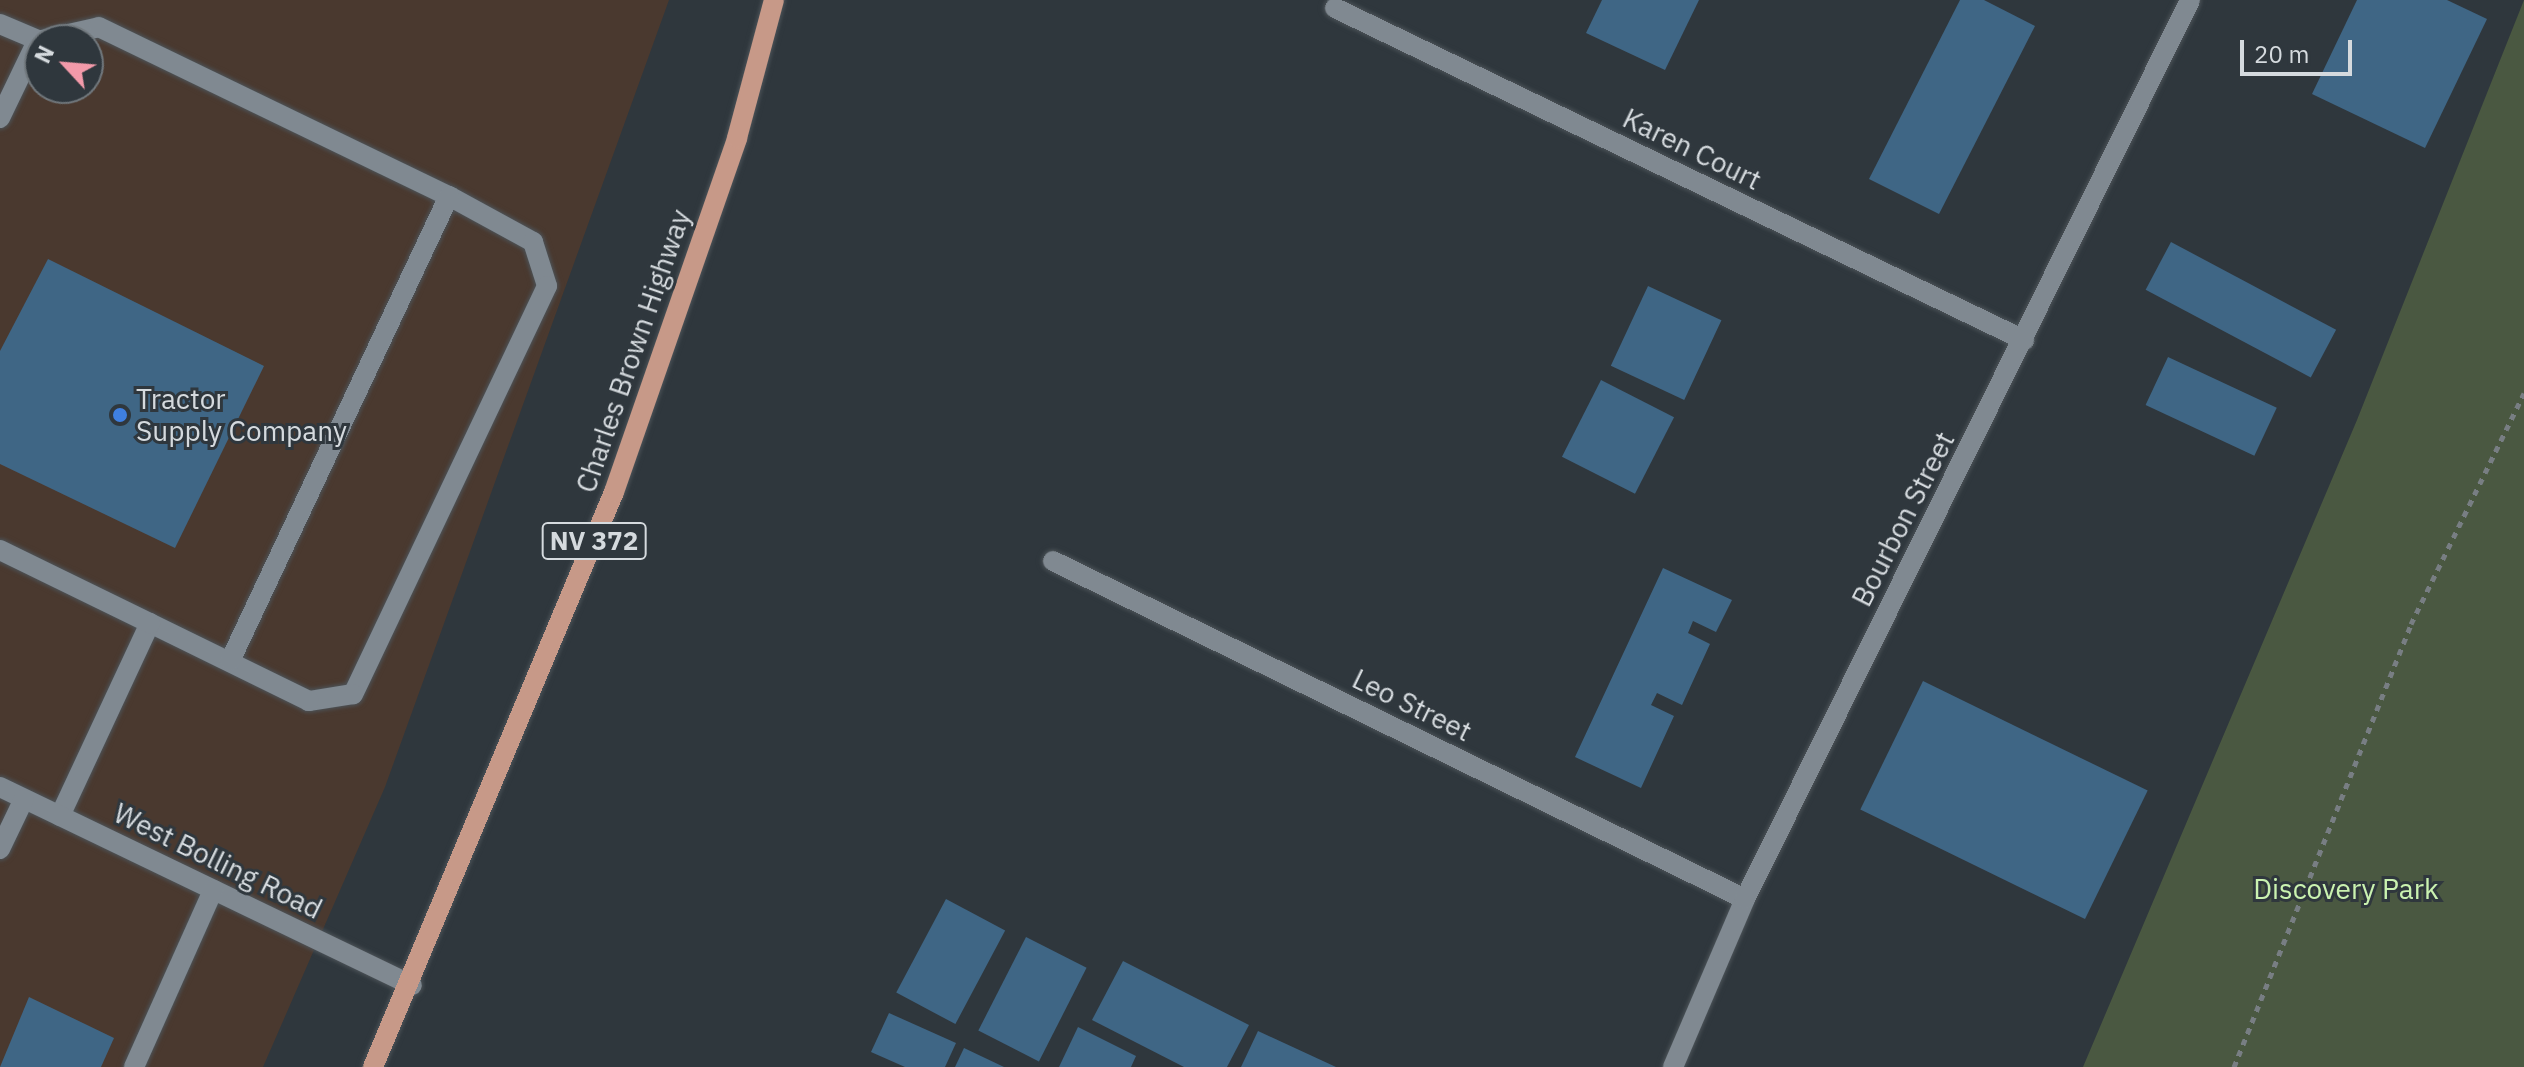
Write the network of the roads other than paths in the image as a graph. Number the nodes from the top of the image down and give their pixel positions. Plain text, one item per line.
1 (774, 0) edge
2 (2190, 0) edge
3 (1335, 8) dead end
4 (0, 24) edge
5 (104, 29) edge
6 (24, 34) edge
7 (24, 72) edge
8 (0, 118) edge
9 (449, 196) junction
10 (2024, 340) junction
11 (0, 550) edge
12 (1053, 561) dead end
13 (150, 623) junction
14 (230, 661) junction
15 (0, 787) edge
16 (24, 799) junction
17 (60, 816) junction
18 (0, 849) edge
19 (213, 890) junction
20 (1745, 899) junction
21 (412, 985) junction
22 (134, 1067) edge
23 (373, 1067) edge
24 (1673, 1067) edge

1 - 21 main road, Charles Brown Highway / NV 372
2 - 10 street, Bourbon Street
3 - 10 street, Karen Court
4 - 6 street
5 - 9 street
7 - 8 street
9 - 14 street
9 - 14 street
10 - 20 street, Bourbon Street
11 - 13 street
12 - 20 street, Leo Street
13 - 14 street
13 - 17 street
15 - 16 street, West Bolling Road
16 - 17 street, West Bolling Road
16 - 18 street
17 - 19 street, West Bolling Road
19 - 21 street, West Bolling Road
19 - 22 street
20 - 24 street, Bourbon Street
21 - 23 main road, Charles Brown Highway / NV 372

